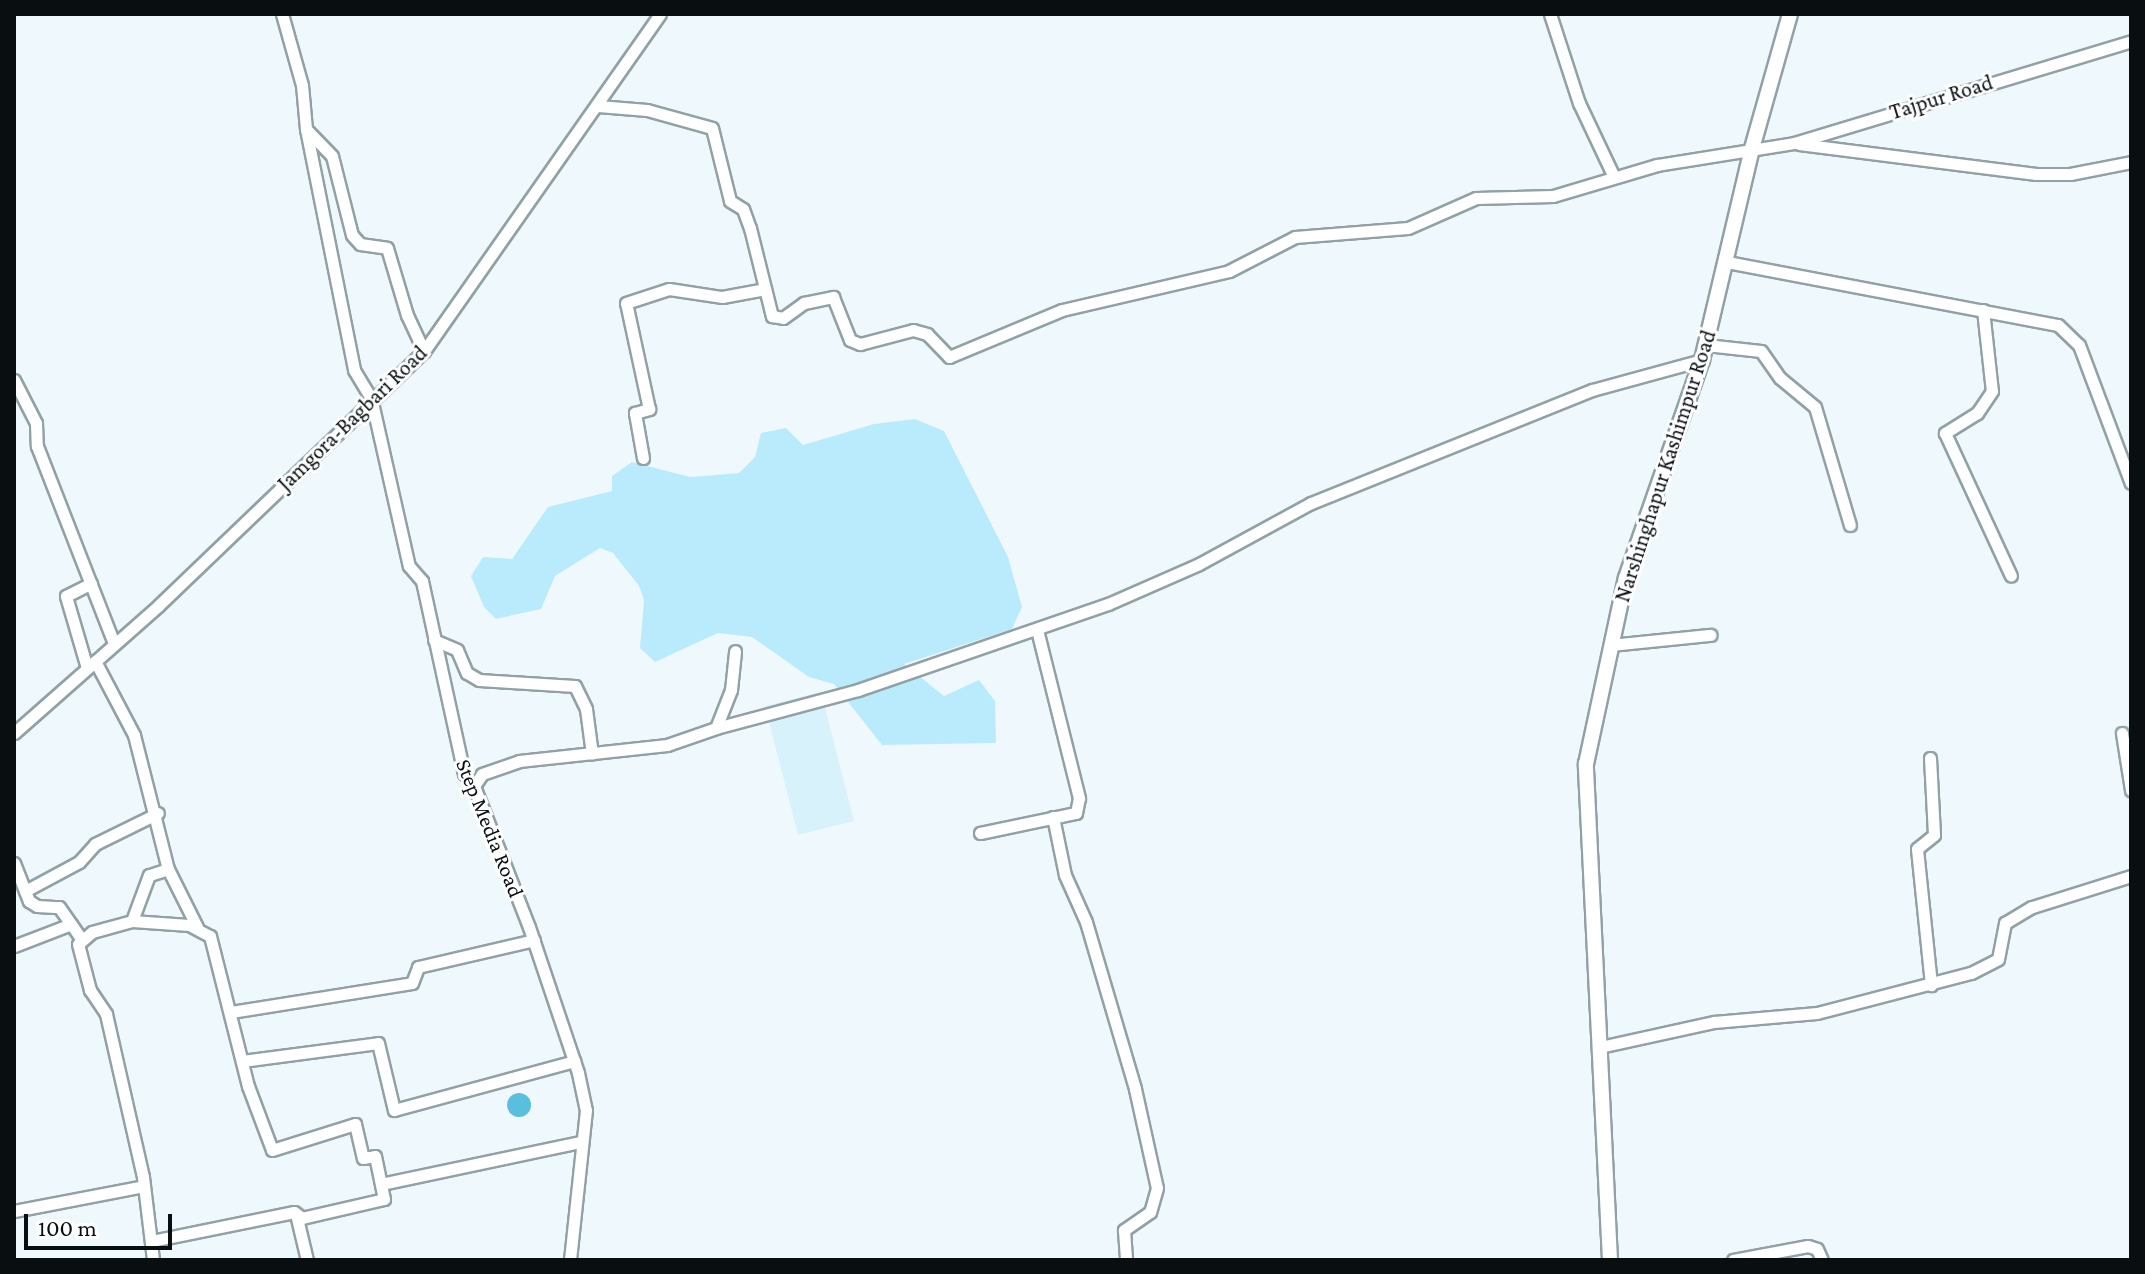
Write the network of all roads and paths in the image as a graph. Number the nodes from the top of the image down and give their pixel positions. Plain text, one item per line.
1 (282, 14) edge
2 (660, 14) edge
3 (1550, 14) edge
4 (1790, 14) edge
5 (2131, 41) edge
6 (598, 106) junction
7 (306, 129) junction
8 (1794, 143) junction
9 (1751, 152) junction
10 (2131, 162) edge
11 (1614, 177) junction
12 (1727, 262) junction
13 (765, 289) junction
14 (1983, 310) junction
15 (424, 351) junction
16 (1704, 353) junction
17 (14, 380) edge
18 (371, 398) junction
19 (643, 458) dead end
20 (2131, 483) edge
21 (1850, 525) dead end
22 (2011, 576) dead end
23 (91, 583) junction
24 (1037, 630) junction
25 (1710, 635) dead end
26 (434, 640) junction
27 (114, 644) junction
28 (1611, 645) junction
29 (735, 651) dead end
30 (91, 664) junction
31 (716, 728) junction
32 (14, 733) edge
33 (2122, 733) dead end
34 (592, 754) junction
35 (1930, 758) dead end
36 (474, 786) junction
37 (2131, 790) edge
38 (158, 813) junction
39 (1053, 817) junction
40 (980, 833) dead end
41 (14, 863) edge
42 (168, 869) junction
43 (2131, 876) edge
44 (25, 891) junction
45 (132, 921) junction
46 (71, 924) junction
47 (197, 927) junction
48 (81, 938) junction
49 (534, 940) junction
50 (14, 946) edge
51 (1931, 985) junction
52 (231, 1012) junction
53 (1600, 1047) junction
54 (242, 1061) junction
55 (574, 1061) junction
56 (581, 1142) junction
57 (381, 1184) junction
58 (144, 1186) junction
59 (14, 1211) edge
60 (296, 1213) junction
61 (151, 1241) junction
62 (153, 1260) edge
63 (307, 1260) edge
64 (570, 1260) edge
65 (1126, 1260) edge
66 (1610, 1260) edge
67 (1733, 1260) edge
68 (1822, 1260) edge

1 - 7 street, Step Media Road
2 - 6 street, Jamgora-Bagbari Road
3 - 11 street
4 - 9 street, Narshinghapur Kashimpur Road
5 - 8 street, Tajpur Road
6 - 13 street
6 - 15 street, Jamgora-Bagbari Road
7 - 15 street
7 - 18 street, Step Media Road
8 - 9 street, Tajpur Road
8 - 10 street
9 - 11 street, Tajpur Road
9 - 12 street, Narshinghapur Kashimpur Road
11 - 13 street, Tajpur Road
12 - 14 street
12 - 16 street, Narshinghapur Kashimpur Road
13 - 19 street
14 - 20 street
14 - 22 street
15 - 18 street, Jamgora-Bagbari Road
16 - 21 street
16 - 24 street
16 - 28 street, Narshinghapur Kashimpur Road
17 - 23 street
18 - 26 street, Step Media Road
18 - 27 street, Jamgora-Bagbari Road
23 - 27 street
23 - 30 street
24 - 31 street
24 - 39 street
25 - 28 street
26 - 34 street
26 - 36 street, Step Media Road
27 - 30 street, Jamgora-Bagbari Road
28 - 53 street, Narshinghapur Kashimpur Road
29 - 31 street
30 - 32 street, Jamgora-Bagbari Road
30 - 38 street
31 - 34 street
33 - 37 street
34 - 36 street
35 - 51 street
36 - 49 street, Step Media Road
38 - 42 street
38 - 44 street
39 - 40 street
39 - 65 street
41 - 44 street
42 - 45 street
42 - 47 street
43 - 51 street
44 - 46 street
45 - 47 street
45 - 48 street
46 - 48 street
46 - 50 street
47 - 52 street
48 - 58 street
49 - 52 street
49 - 55 street, Step Media Road
51 - 53 street
52 - 54 street
53 - 66 street, Narshinghapur Kashimpur Road
54 - 55 street
54 - 57 street
55 - 56 street, Step Media Road
56 - 57 street
56 - 64 street, Step Media Road
57 - 60 street
58 - 59 street
58 - 61 street
60 - 61 street
60 - 63 street
61 - 62 street
67 - 68 street

